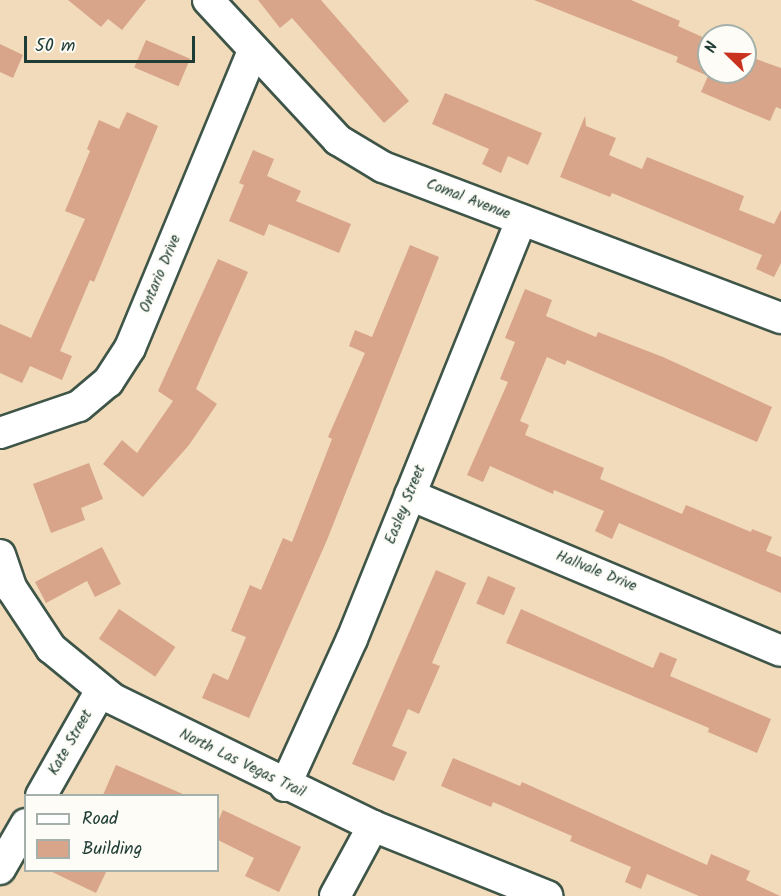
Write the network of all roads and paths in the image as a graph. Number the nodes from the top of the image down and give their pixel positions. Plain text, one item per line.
1 (208, 0) edge
2 (253, 51) junction
3 (521, 220) junction
4 (781, 318) edge
5 (0, 433) edge
6 (410, 495) junction
7 (0, 555) edge
8 (781, 651) edge
9 (101, 690) junction
10 (285, 786) junction
11 (42, 794) edge
12 (373, 826) junction
13 (24, 827) edge
14 (0, 868) edge
15 (335, 896) edge
16 (547, 896) edge

1 - 2 street, Comal Avenue
2 - 3 street, Comal Avenue
2 - 5 street, Ontario Drive
3 - 4 street, Comal Avenue
3 - 6 street, Easley Street
6 - 8 street, Hallvale Drive
6 - 10 street, Easley Street
7 - 9 street, North Las Vegas Trail
9 - 10 street, North Las Vegas Trail
9 - 11 street, Kate Street
10 - 12 street, North Las Vegas Trail
12 - 15 street
12 - 16 street, North Las Vegas Trail
13 - 14 street

